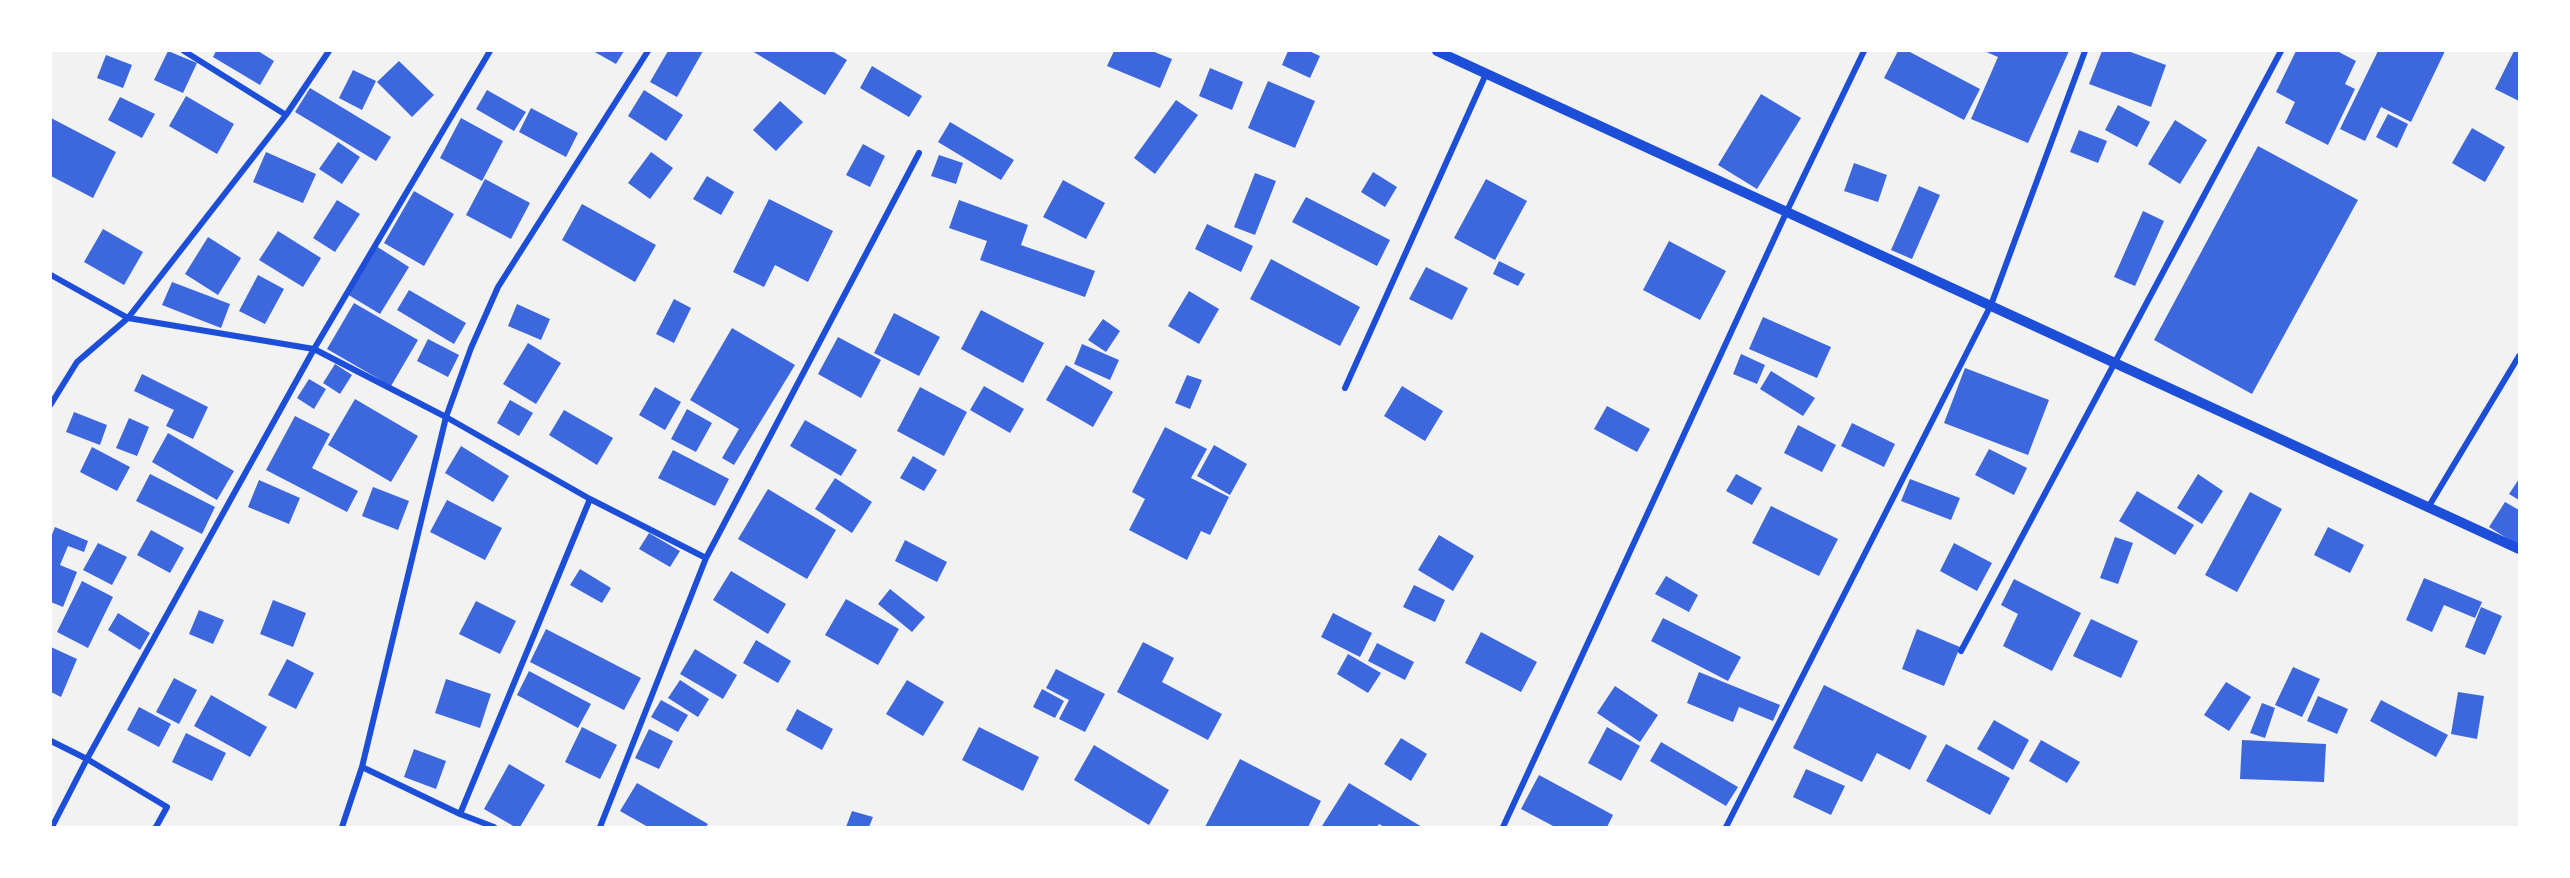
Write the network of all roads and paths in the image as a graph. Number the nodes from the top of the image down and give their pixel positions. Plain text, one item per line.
1 (184, 51) edge
2 (329, 51) edge
3 (489, 51) edge
4 (648, 51) edge
5 (1437, 51) edge
6 (1864, 51) edge
7 (2085, 51) edge
8 (2281, 51) edge
9 (1486, 74) junction
10 (286, 116) junction
11 (919, 153) dead end
12 (1786, 213) junction
13 (51, 275) edge
14 (1991, 305) junction
15 (128, 318) junction
16 (314, 349) junction
17 (2519, 357) edge
18 (2114, 364) junction
19 (1345, 388) dead end
20 (51, 404) edge
21 (446, 417) junction
22 (590, 499) junction
23 (2429, 506) junction
24 (2519, 549) edge
25 (706, 558) junction
26 (1961, 651) dead end
27 (51, 741) edge
28 (87, 759) junction
29 (362, 766) junction
30 (460, 814) junction
31 (52, 827) edge
32 (156, 827) edge
33 (342, 827) edge
34 (494, 827) edge
35 (600, 827) edge
36 (1503, 827) edge
37 (1726, 827) edge

1 - 10 street
2 - 10 street
3 - 16 street
4 - 21 street
5 - 9 street
6 - 12 street
7 - 14 street
8 - 18 street
9 - 12 street
9 - 19 street
10 - 15 street
11 - 25 street
12 - 14 street
12 - 36 street
13 - 15 street
14 - 18 street
14 - 37 street
15 - 16 street
15 - 20 street
16 - 21 street
16 - 28 street
17 - 23 street
18 - 23 street
18 - 26 street
21 - 22 street
21 - 29 street
22 - 25 street
22 - 30 street
23 - 24 street
25 - 35 street
27 - 28 street
28 - 31 street
28 - 32 street
29 - 30 street
29 - 33 street
30 - 34 street

